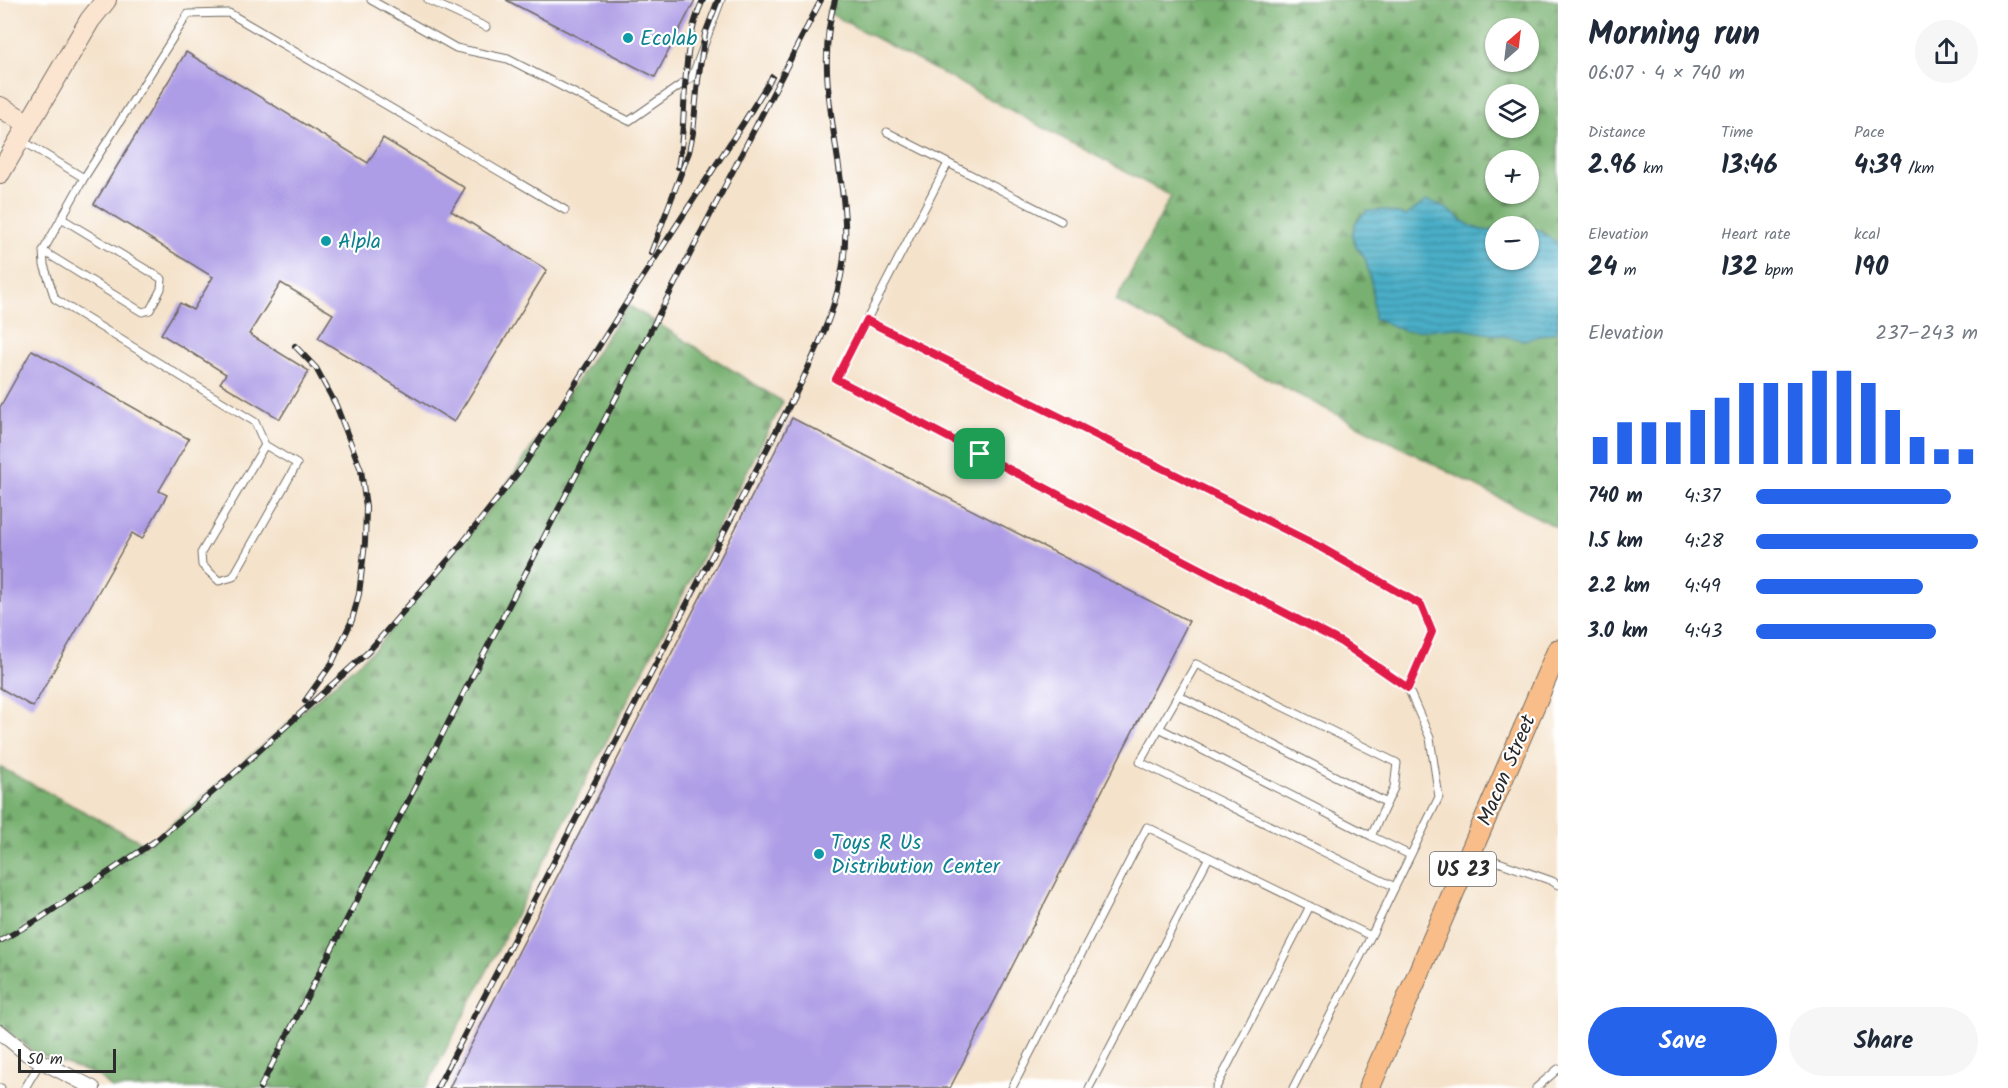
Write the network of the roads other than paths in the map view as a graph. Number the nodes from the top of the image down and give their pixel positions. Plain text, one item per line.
1 (106, 0) edge
2 (371, 0) edge
3 (428, 0) edge
4 (721, 0) edge
5 (486, 27) dead end
6 (0, 107) edge
7 (887, 132) dead end
8 (16, 137) edge
9 (948, 163) junction
10 (0, 172) edge
11 (84, 178) junction
12 (565, 210) dead end
13 (61, 218) junction
14 (1061, 221) dead end
15 (43, 251) junction
16 (866, 320) junction
17 (265, 446) junction
18 (1558, 650) edge
19 (1408, 688) junction
20 (1178, 695) junction
21 (1159, 728) junction
22 (1387, 803) junction
23 (1371, 836) junction
24 (1471, 852) junction
25 (1410, 855) junction
26 (1209, 857) junction
27 (1558, 885) edge
28 (1395, 887) junction
29 (1310, 906) junction
30 (1371, 936) junction
31 (0, 1032) edge
32 (41, 1060) junction
33 (1558, 1069) edge
34 (87, 1087) edge
35 (24, 1088) edge
36 (1012, 1088) edge
37 (1089, 1088) edge
38 (1216, 1088) edge
39 (1293, 1088) edge
40 (1369, 1088) edge
41 (1536, 1088) edge

1 - 8 main road
2 - 4 lane
3 - 5 lane
6 - 8 main road
7 - 9 lane
8 - 10 main road
8 - 11 lane
9 - 14 lane
9 - 16 lane
11 - 12 lane
11 - 13 lane
13 - 15 lane
13 - 15 lane
15 - 17 lane
16 - 19 lane
16 - 19 lane
17 - 17 lane
18 - 24 main road, Macon Street / US 23
19 - 25 lane
20 - 21 lane
20 - 22 lane
20 - 22 lane
21 - 23 lane
21 - 28 lane
22 - 23 lane
23 - 25 lane
24 - 27 lane
24 - 40 main road, Macon Street / US 23
25 - 28 lane
26 - 29 lane
26 - 36 lane
26 - 37 lane
28 - 30 lane
29 - 30 lane
29 - 38 lane
30 - 39 lane
31 - 32 street
32 - 34 street
32 - 35 lane
33 - 41 lane

